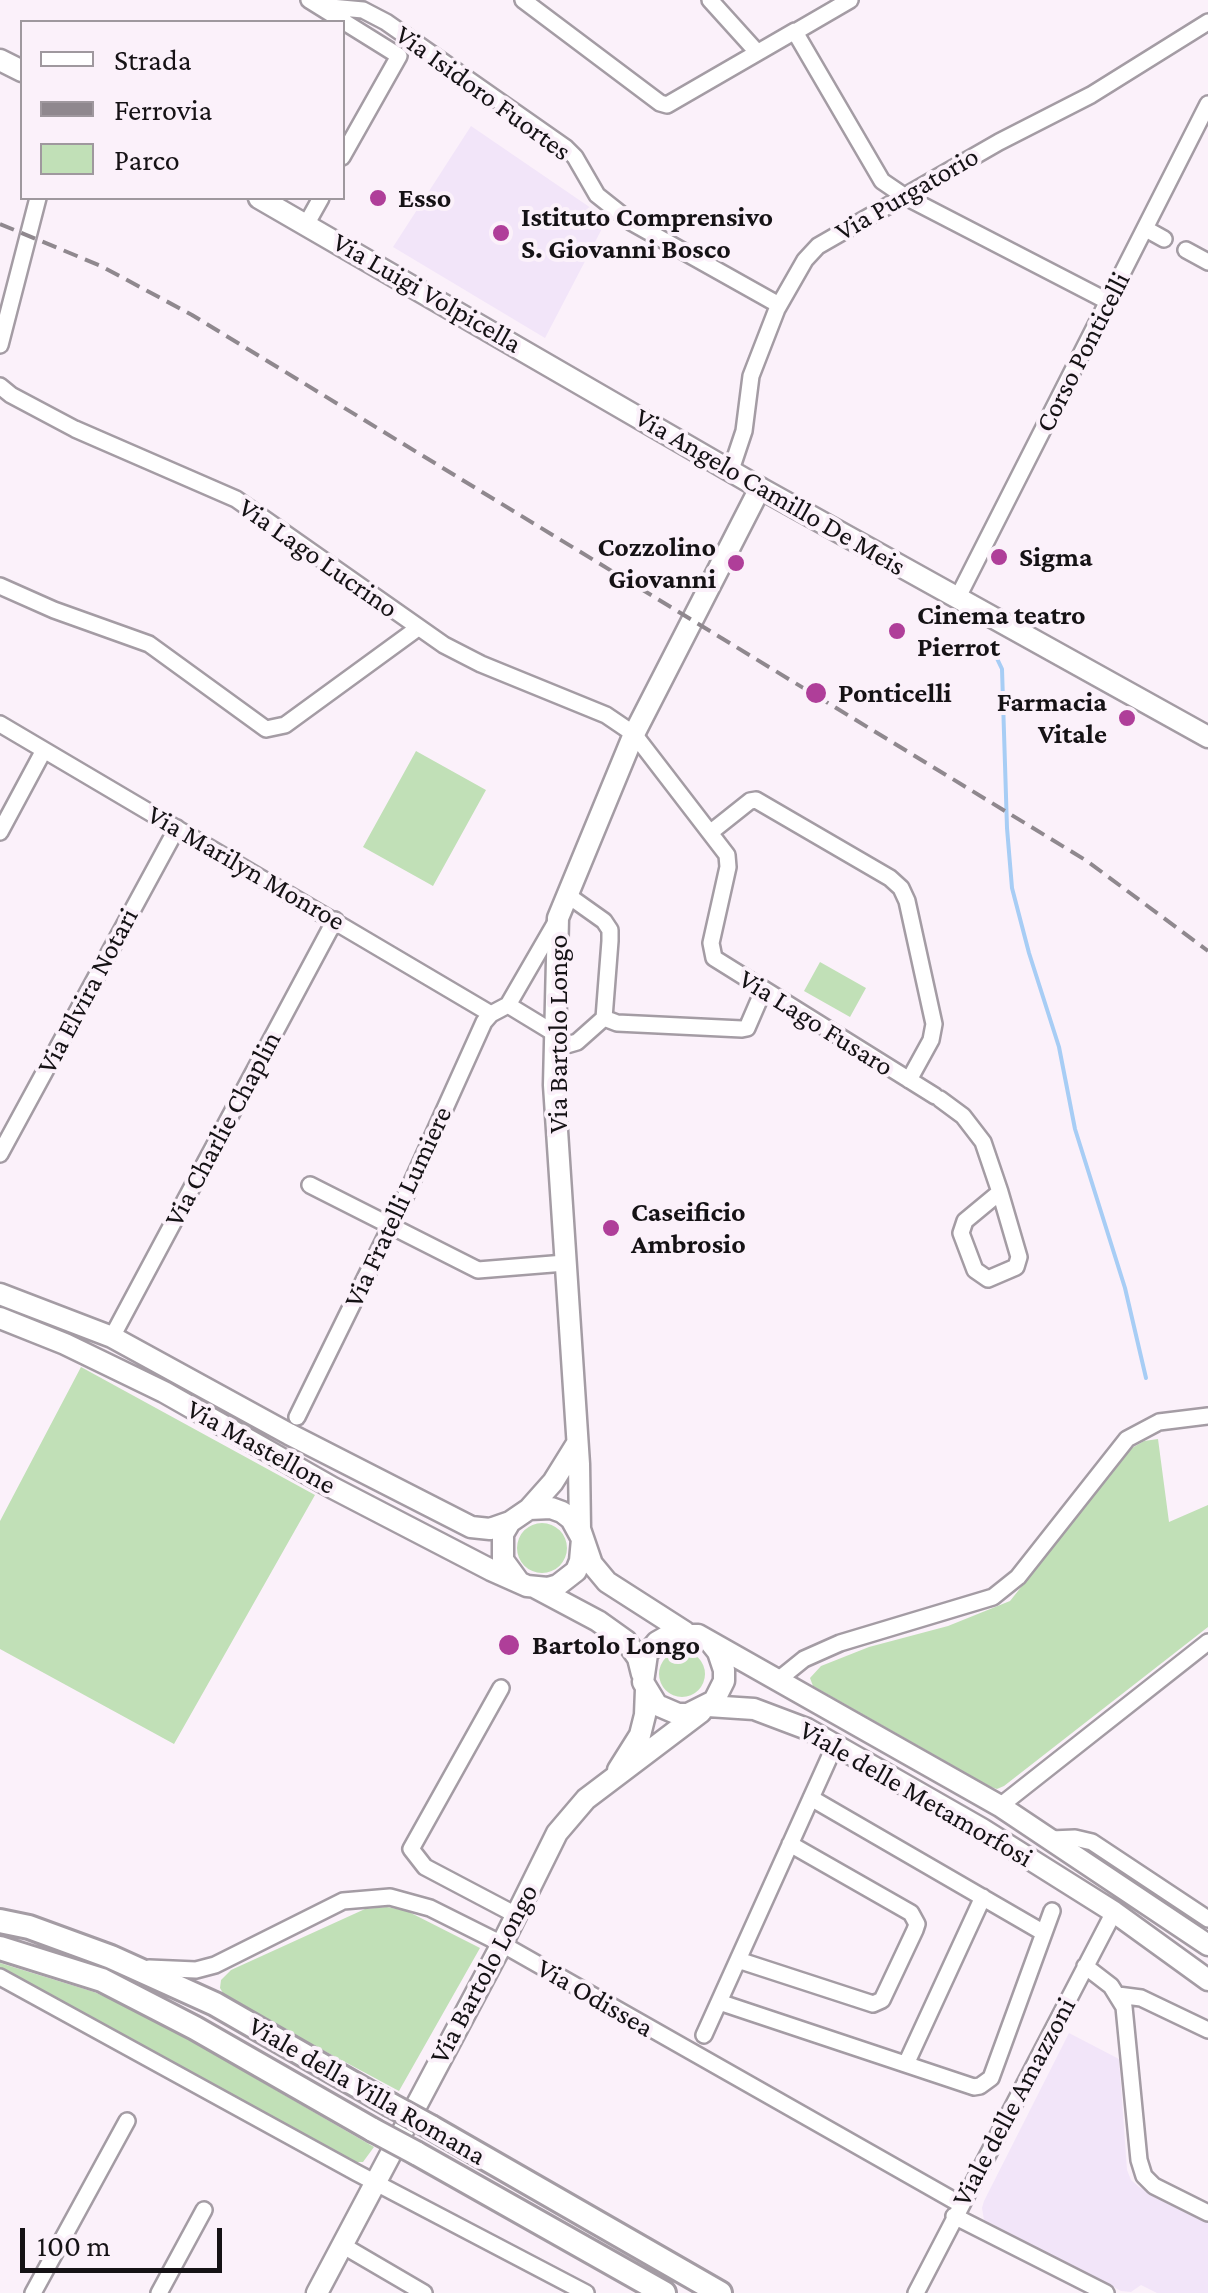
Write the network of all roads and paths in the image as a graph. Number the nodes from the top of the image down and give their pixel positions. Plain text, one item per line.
1 (523, 0) edge
2 (710, 0) edge
3 (850, 0) edge
4 (314, 3) edge
5 (341, 20) edge
6 (1208, 22) edge
7 (345, 23) edge
8 (795, 31) junction
9 (757, 52) junction
10 (1208, 104) edge
11 (345, 152) edge
12 (904, 196) junction
13 (37, 200) edge
14 (263, 200) edge
15 (320, 200) edge
16 (307, 223) junction
17 (1146, 229) junction
18 (1164, 239) dead end
19 (1186, 250) dead end
20 (1208, 262) edge
21 (1108, 302) junction
22 (779, 305) junction
23 (0, 345) edge
24 (543, 360) joint
25 (0, 386) edge
26 (731, 470) junction
27 (760, 488) junction
28 (0, 586) edge
29 (957, 599) junction
30 (418, 628) junction
31 (0, 724) edge
32 (634, 734) junction
33 (1208, 737) edge
34 (44, 750) junction
35 (177, 828) junction
36 (0, 832) edge
37 (711, 832) junction
38 (566, 894) junction
39 (558, 918) junction
40 (335, 920) junction
41 (763, 990) junction
42 (508, 1006) junction
43 (491, 1014) junction
44 (604, 1018) junction
45 (554, 1041) junction
46 (909, 1080) junction
47 (0, 1154) edge
48 (310, 1185) dead end
49 (1000, 1192) junction
50 (390, 1227) junction
51 (565, 1263) junction
52 (0, 1294) edge
53 (0, 1318) edge
54 (112, 1338) junction
55 (1208, 1416) edge
56 (297, 1417) dead end
57 (576, 1445) junction
58 (529, 1509) junction
59 (510, 1522) junction
60 (582, 1539) junction
61 (528, 1585) junction
62 (685, 1632) junction
63 (710, 1642) junction
64 (1208, 1642) edge
65 (778, 1680) junction
66 (644, 1682) junction
67 (501, 1688) dead end
68 (708, 1706) junction
69 (835, 1745) junction
70 (614, 1776) junction
71 (811, 1798) junction
72 (1000, 1806) junction
73 (982, 1829) junction
74 (1051, 1839) junction
75 (790, 1844) junction
76 (1125, 1887) junction
77 (982, 1898) junction
78 (1052, 1911) dead end
79 (1114, 1912) junction
80 (516, 1916) junction
81 (1208, 1919) edge
82 (0, 1921) edge
83 (1044, 1933) junction
84 (502, 1944) junction
85 (1208, 1945) edge
86 (0, 1948) edge
87 (738, 1960) junction
88 (128, 1964) junction
89 (216, 1965) junction
90 (1085, 1966) junction
91 (0, 1977) edge
92 (1208, 1980) edge
93 (1118, 1995) junction
94 (719, 2002) junction
95 (216, 2004) junction
96 (1208, 2030) edge
97 (704, 2035) dead end
98 (906, 2064) junction
99 (374, 2182) junction
100 (204, 2210) dead end
101 (957, 2210) junction
102 (1208, 2213) edge
103 (342, 2245) junction
104 (24, 2293) edge
105 (33, 2293) edge
106 (159, 2293) edge
107 (317, 2293) edge
108 (424, 2293) edge
109 (586, 2293) edge
110 (664, 2293) edge
111 (720, 2293) edge
112 (916, 2293) edge
113 (1106, 2293) edge

1 - 9 street
2 - 9 street
3 - 8 street
4 - 5 street, Via Isidoro Fuortes
4 - 22 street, Via Isidoro Fuortes
6 - 12 street, Via Purgatorio
7 - 11 street, Via Isidoro Fuortes
8 - 9 street
8 - 12 street
10 - 17 street, Corso Ponticelli
12 - 21 street
12 - 22 street, Via Purgatorio
13 - 23 street
14 - 16 street, Via Luigi Volpicella
15 - 16 street
16 - 24 street, Via Luigi Volpicella
17 - 18 street
17 - 21 street, Corso Ponticelli
19 - 20 street
21 - 29 street, Corso Ponticelli
22 - 26 street, Via Purgatorio
24 - 26 street, Via Angelo Camillo De Meis
25 - 30 street, Via Lago Lucrino
26 - 27 street, Via Angelo Camillo De Meis
27 - 29 street, Via Angelo Camillo De Meis
27 - 32 street, Via Bartolo Longo
28 - 30 street
29 - 33 street, Via Angelo Camillo De Meis
30 - 32 street, Via Lago Lucrino
31 - 34 street, Via Marilyn Monroe
32 - 37 street, Via Lago Fusaro
32 - 38 street, Via Bartolo Longo
34 - 35 street, Via Marilyn Monroe
34 - 36 street
35 - 40 street, Via Marilyn Monroe
35 - 47 street, Via Elvira Notari
37 - 41 street, Via Lago Fusaro
37 - 46 street
38 - 39 street, Via Bartolo Longo
38 - 44 street
39 - 42 street
39 - 45 street, Via Bartolo Longo
40 - 43 street, Via Marilyn Monroe
40 - 54 street, Via Charlie Chaplin
41 - 44 street
41 - 46 street, Via Lago Fusaro
42 - 43 street
42 - 45 street
43 - 50 street, Via Fratelli Lumiere
44 - 45 street
45 - 51 street, Via Bartolo Longo
46 - 49 street, Via Lago Fusaro
48 - 50 street
49 - 49 street, Via Lago Fusaro
50 - 51 street
50 - 56 street, Via Fratelli Lumiere
51 - 57 street, Via Bartolo Longo
52 - 54 street, Via Mastellone
53 - 61 street, Via Mastellone
54 - 59 street, Via Mastellone
55 - 65 street
57 - 58 street
57 - 60 street, Via Bartolo Longo
58 - 59 street
58 - 60 street
59 - 61 street
60 - 61 street
60 - 62 street, Via Bartolo Longo
61 - 66 street
62 - 63 street
62 - 66 street
63 - 65 street, Viale delle Metamorfosi
63 - 68 street
64 - 72 street
65 - 72 street, Viale delle Metamorfosi
66 - 68 street
66 - 70 street, Via Bartolo Longo
67 - 80 street
68 - 69 street, Viale delle Metamorfosi
68 - 70 street, Via Bartolo Longo
69 - 71 street
69 - 73 street, Viale delle Metamorfosi
70 - 80 street, Via Bartolo Longo
71 - 75 street
71 - 77 street
72 - 73 street
72 - 74 street, Viale delle Metamorfosi
73 - 79 street, Viale delle Metamorfosi
74 - 76 street, Viale delle Metamorfosi
74 - 81 street, Viale delle Metamorfosi
75 - 87 street
75 - 87 street
76 - 79 street
76 - 85 street, Viale delle Metamorfosi
77 - 83 street
77 - 98 street
78 - 83 street
79 - 90 street, Viale delle Amazzoni
79 - 92 street, Viale delle Metamorfosi
80 - 84 street, Via Bartolo Longo
82 - 88 main road, Viale della Villa Romana
83 - 98 street
84 - 89 street, Via Odissea
84 - 99 street, Via Bartolo Longo
84 - 101 street, Via Odissea
86 - 110 main road, Viale della Villa Romana, bridge
87 - 94 street
88 - 89 street, Via Odissea
88 - 95 main road, Viale della Villa Romana
89 - 95 street
90 - 93 street
90 - 101 street, Viale delle Amazzoni
91 - 99 street
93 - 96 street
93 - 102 street
94 - 97 street
94 - 98 street
95 - 111 main road, Viale della Villa Romana, bridge
99 - 103 street, Via Bartolo Longo
99 - 109 street
100 - 106 street
101 - 112 street, Viale delle Amazzoni
101 - 113 street, Via Odissea
103 - 107 street, Via Bartolo Longo
103 - 108 street
104 - 105 street

